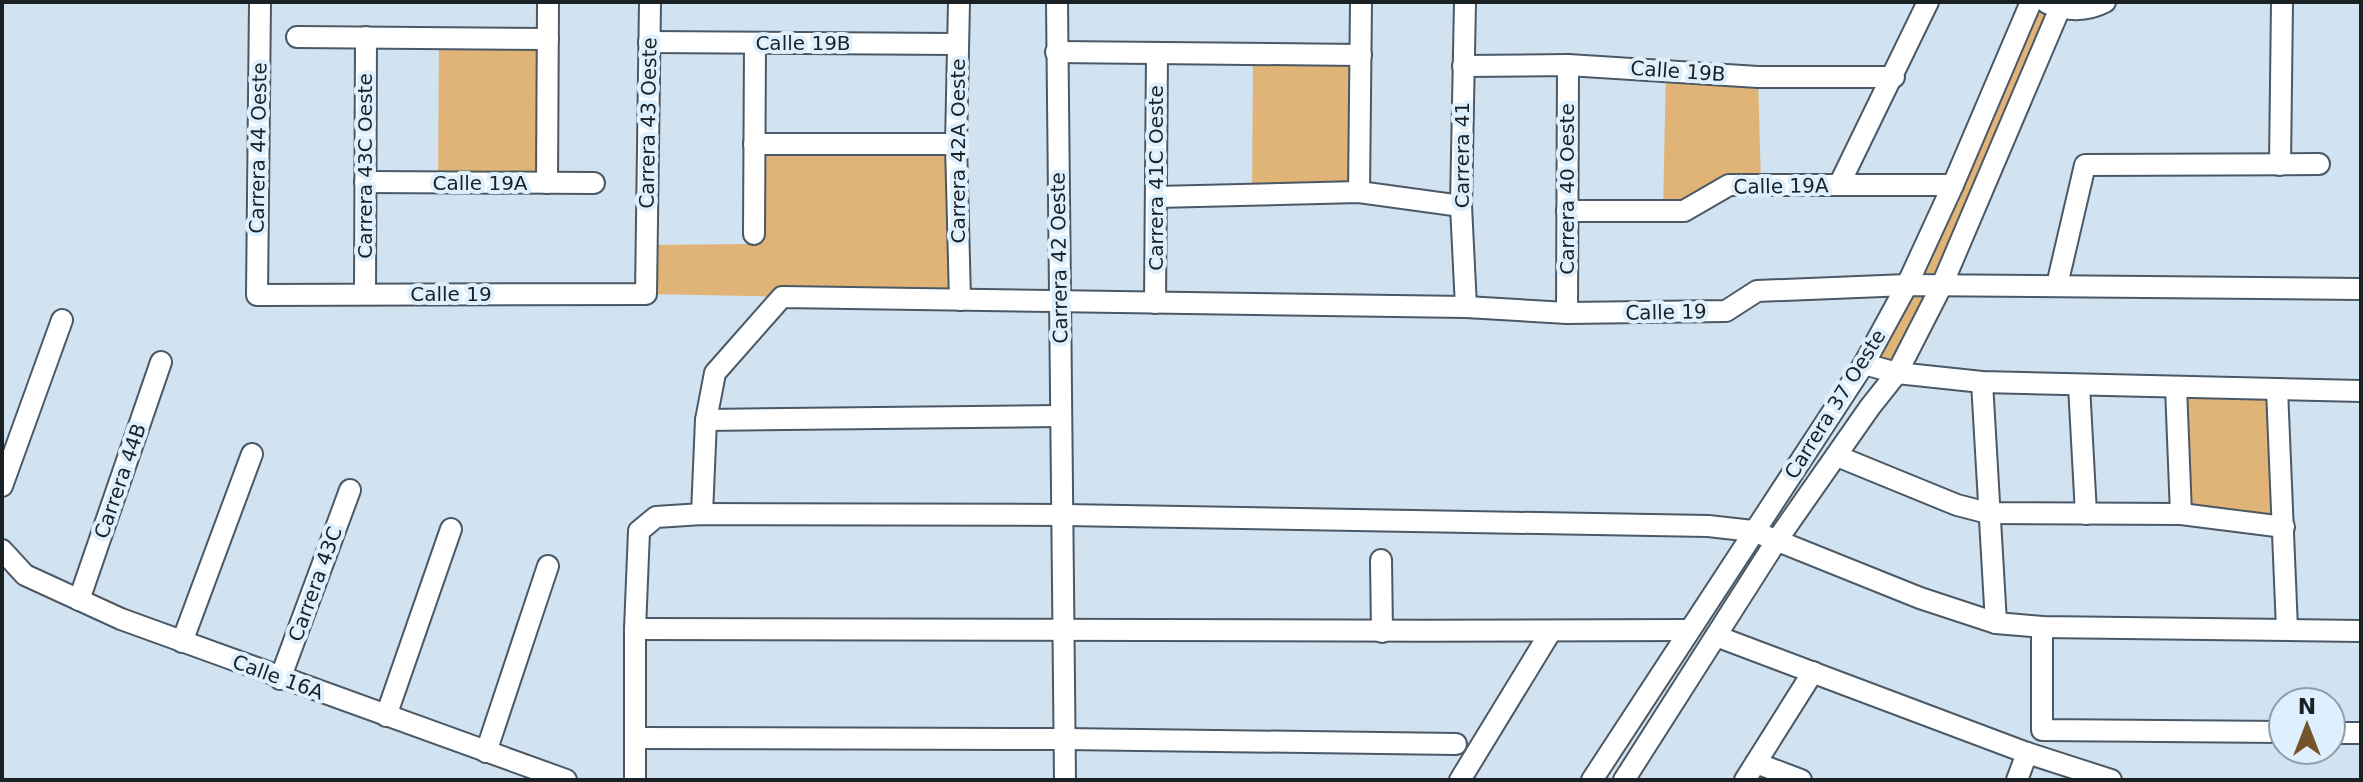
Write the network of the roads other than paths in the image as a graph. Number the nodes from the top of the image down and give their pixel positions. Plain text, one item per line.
1 (260, 2) edge
2 (548, 2) edge
3 (650, 2) edge
4 (959, 2) edge
5 (1057, 2) edge
6 (1361, 2) edge
7 (1465, 2) edge
8 (1928, 2) edge
9 (2031, 2) edge
10 (2105, 2) edge
11 (2282, 2) edge
12 (2053, 5) edge
13 (297, 37) dead end
14 (366, 37) junction
15 (548, 39) junction
16 (649, 42) junction
17 (755, 43) junction
18 (957, 44) junction
19 (1056, 52) junction
20 (1157, 53) junction
21 (1361, 55) junction
22 (1568, 65) junction
23 (1463, 66) junction
24 (1894, 77) junction
25 (754, 144) junction
26 (956, 144) junction
27 (2319, 164) dead end
28 (2280, 165) junction
29 (365, 182) junction
30 (547, 183) junction
31 (594, 183) dead end
32 (1839, 185) junction
33 (1953, 185) junction
34 (1359, 192) junction
35 (1156, 197) junction
36 (1461, 206) junction
37 (1567, 211) junction
38 (754, 234) dead end
39 (1907, 285) junction
40 (1942, 285) junction
41 (2057, 285) junction
42 (2361, 289) edge
43 (365, 294) junction
44 (646, 294) joint
45 (257, 295) joint
46 (960, 300) junction
47 (1060, 302) junction
48 (1155, 303) junction
49 (1466, 307) junction
50 (1567, 313) junction
51 (62, 320) dead end
52 (161, 362) dead end
53 (1864, 364) junction
54 (1897, 373) junction
55 (1982, 382) junction
56 (2079, 385) junction
57 (2176, 387) junction
58 (2277, 389) junction
59 (2361, 391) edge
60 (1060, 416) junction
61 (706, 420) junction
62 (252, 454) dead end
63 (1837, 456) junction
64 (2, 486) edge
65 (350, 490) dead end
66 (1988, 513) junction
67 (702, 514) junction
68 (2086, 514) junction
69 (2181, 514) junction
70 (1064, 515) junction
71 (2284, 527) junction
72 (451, 529) dead end
73 (1753, 531) junction
74 (1777, 540) junction
75 (2, 550) edge
76 (1381, 560) dead end
77 (548, 566) dead end
78 (79, 600) junction
79 (1996, 623) junction
80 (2042, 627) junction
81 (635, 629) junction
82 (1064, 629) junction
83 (2287, 629) junction
84 (1688, 630) junction
85 (1551, 631) junction
86 (2361, 631) edge
87 (1382, 632) junction
88 (1716, 636) junction
89 (182, 642) junction
90 (1813, 672) junction
91 (280, 679) junction
92 (386, 716) junction
93 (2267, 732) edge
94 (635, 738) junction
95 (1065, 739) junction
96 (1456, 744) dead end
97 (486, 752) junction
98 (2027, 753) junction
99 (1750, 772) edge
100 (566, 780) edge
101 (635, 780) edge
102 (1065, 780) edge
103 (1460, 780) edge
104 (1592, 780) edge
105 (1624, 780) edge
106 (1801, 780) edge
107 (2017, 780) edge
108 (2111, 780) edge

1 - 45 street, Carrera 44 Oeste
2 - 15 street
3 - 16 street, Carrera 43 Oeste
4 - 18 street, Carrera 42A Oeste
5 - 19 street, Carrera 42 Oeste
6 - 21 street
7 - 23 street, Carrera 41
8 - 24 street
9 - 33 street, Carrera 37 Oeste
10 - 12 street
11 - 28 street
12 - 40 street, Carrera 37 Oeste
13 - 14 street
14 - 15 street
14 - 29 street, Carrera 43C Oeste
15 - 30 street
16 - 17 street, Calle 19B
16 - 44 street, Carrera 43 Oeste
17 - 18 street, Calle 19B
17 - 25 street
18 - 26 street, Carrera 42A Oeste
19 - 20 street
19 - 47 street, Carrera 42 Oeste
20 - 21 street
20 - 35 street, Carrera 41C Oeste
21 - 34 street
22 - 23 street, Calle 19B
22 - 24 street, Calle 19B
22 - 37 street, Carrera 40 Oeste
23 - 36 street, Carrera 41
24 - 32 street
25 - 26 street
25 - 38 street
26 - 46 street, Carrera 42A Oeste
27 - 28 street
28 - 41 street
29 - 30 street, Calle 19A
29 - 43 street, Carrera 43C Oeste
30 - 31 street, Calle 19A
32 - 33 street, Calle 19A
32 - 37 street, Calle 19A
33 - 39 street, Carrera 37 Oeste
34 - 35 street
34 - 36 street
35 - 48 street, Carrera 41C Oeste
36 - 49 street, Carrera 41
37 - 50 street, Carrera 40 Oeste
39 - 40 street, Calle 19
39 - 50 street, Calle 19
39 - 53 street, Carrera 37 Oeste
40 - 41 street, Calle 19
40 - 54 street, Carrera 37 Oeste
41 - 42 street, Calle 19
43 - 44 street, Calle 19
43 - 45 street, Calle 19
46 - 47 street, Calle 19
46 - 61 street, Calle 19
47 - 48 street, Calle 19
47 - 60 street, Carrera 42 Oeste
48 - 49 street, Calle 19
49 - 50 street, Calle 19
51 - 64 street
52 - 78 street, Carrera 44B
53 - 54 street
53 - 73 street, Carrera 37 Oeste
54 - 55 street
54 - 63 street, Carrera 37 Oeste
55 - 56 street
55 - 66 street
56 - 57 street
56 - 68 street
57 - 58 street
57 - 69 street
58 - 59 street
58 - 71 street
60 - 61 street
60 - 70 street, Carrera 42 Oeste
61 - 67 street, Calle 19
62 - 89 street
63 - 66 street
63 - 74 street, Carrera 37 Oeste
65 - 91 street, Carrera 43C
66 - 68 street
66 - 79 street
67 - 70 street
67 - 81 street
68 - 69 street
69 - 71 street
70 - 73 street
70 - 82 street, Carrera 42 Oeste
71 - 83 street
72 - 92 street
73 - 74 street
73 - 84 street, Carrera 37 Oeste
74 - 79 street
74 - 88 street, Carrera 37 Oeste
75 - 78 street, Calle 16A
76 - 87 street
77 - 97 street
78 - 89 street, Calle 16A
79 - 80 street
80 - 83 street
80 - 93 street
81 - 82 street
81 - 94 street
82 - 87 street
82 - 95 street, Carrera 42 Oeste
83 - 86 street
84 - 85 street
84 - 104 street, Carrera 37 Oeste
85 - 87 street
85 - 103 street
88 - 90 street
88 - 105 street, Carrera 37 Oeste
89 - 91 street, Calle 16A
90 - 98 street
90 - 99 street
91 - 92 street, Calle 16A
92 - 97 street, Calle 16A
94 - 95 street
94 - 101 street
95 - 96 street
95 - 102 street, Carrera 42 Oeste
97 - 100 street, Calle 16A
98 - 107 street
98 - 108 street
99 - 106 street

